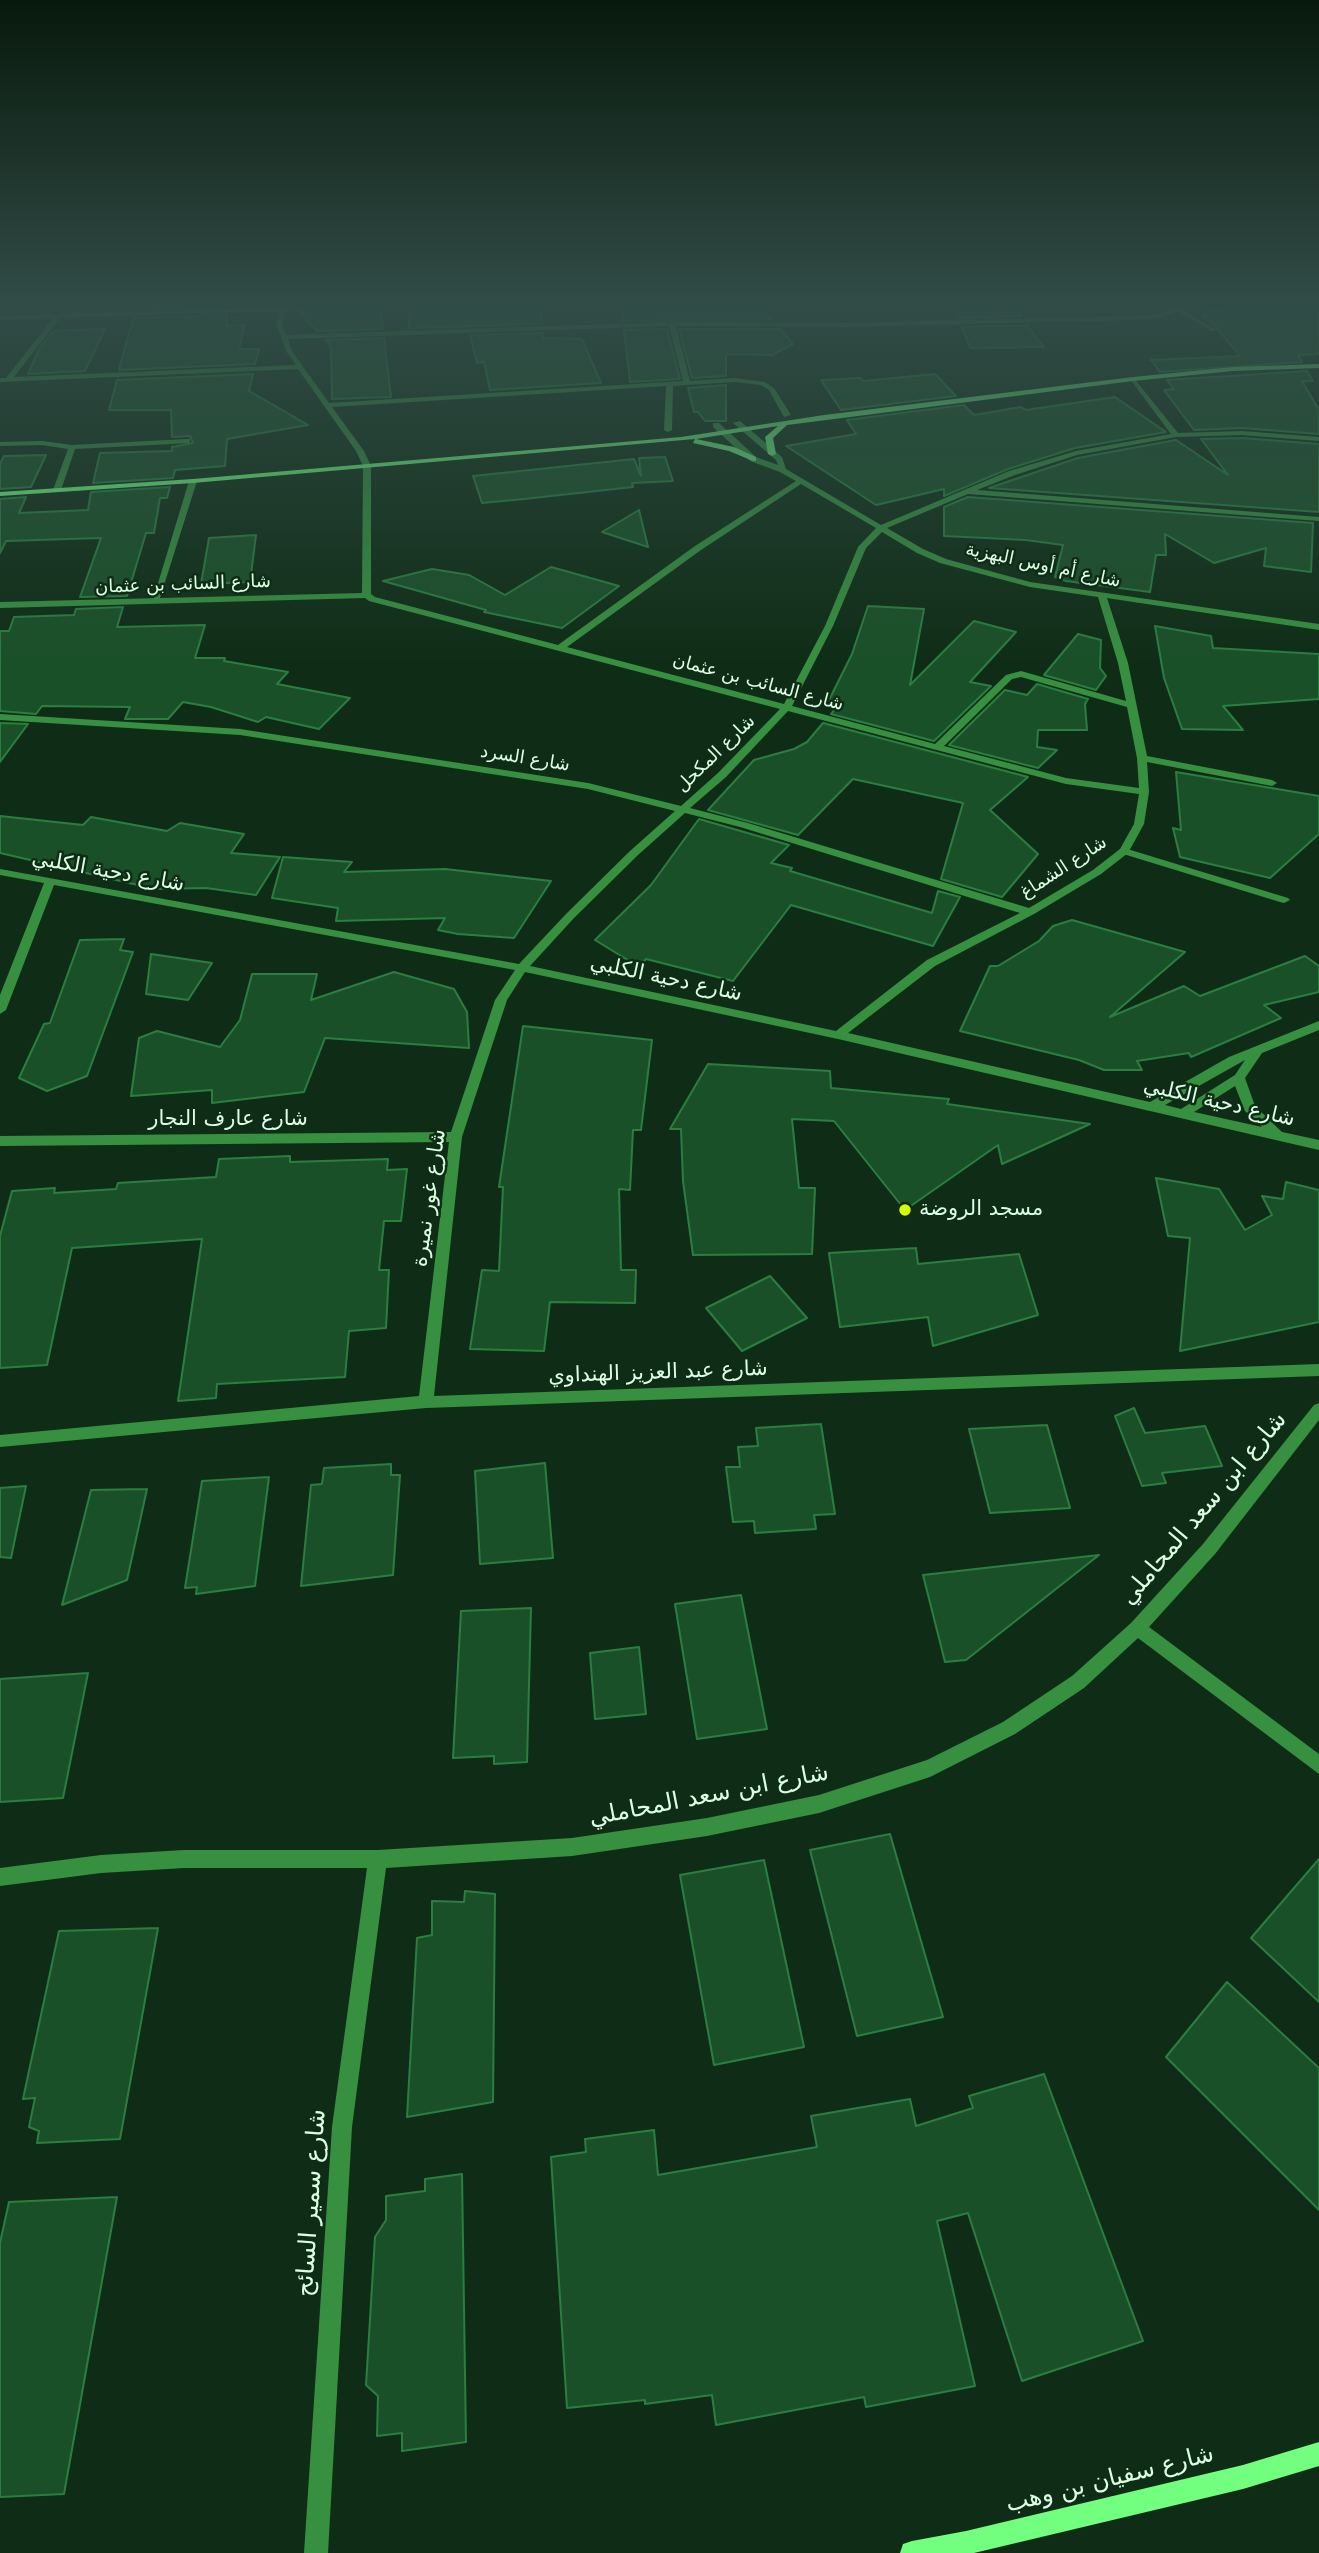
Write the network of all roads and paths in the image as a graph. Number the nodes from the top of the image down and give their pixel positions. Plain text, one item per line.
1 (339, 423) edge
2 (667, 423) edge
3 (759, 423) edge
4 (783, 423) edge
5 (1167, 423) edge
6 (740, 426) junction
7 (719, 429) junction
8 (667, 430) junction
9 (1176, 435) junction
10 (681, 439) junction
11 (1319, 439) edge
12 (187, 441) dead end
13 (0, 444) edge
14 (597, 445) junction
15 (72, 447) junction
16 (772, 454) junction
17 (753, 459) junction
18 (366, 467) junction
19 (783, 470) junction
20 (193, 481) junction
21 (801, 481) junction
22 (57, 490) junction
23 (968, 492) junction
24 (0, 494) edge
25 (1319, 519) edge
26 (882, 527) junction
27 (367, 595) junction
28 (1102, 596) junction
29 (155, 601) junction
30 (0, 605) edge
31 (1319, 627) edge
32 (560, 648) junction
33 (788, 706) junction
34 (1133, 706) junction
35 (0, 717) edge
36 (938, 746) junction
37 (1142, 758) junction
38 (1272, 783) dead end
39 (1144, 792) junction
40 (684, 809) junction
41 (1124, 851) junction
42 (0, 872) edge
43 (50, 881) junction
44 (1284, 900) dead end
45 (1030, 912) junction
46 (522, 968) junction
47 (3, 996) edge
48 (0, 1010) edge
49 (1319, 1025) edge
50 (838, 1035) junction
51 (1256, 1053) junction
52 (1238, 1078) junction
53 (1150, 1108) junction
54 (1182, 1114) junction
55 (456, 1137) junction
56 (1281, 1137) junction
57 (0, 1141) edge
58 (1319, 1145) edge
59 (1319, 1370) edge
60 (426, 1402) junction
61 (1319, 1409) edge
62 (0, 1441) edge
63 (1137, 1628) junction
64 (1319, 1765) edge
65 (378, 1859) junction
66 (0, 1877) edge
67 (1319, 2454) edge
68 (316, 2553) edge
69 (912, 2553) edge

1 - 18 street
2 - 8 street
3 - 6 street
4 - 16 street
5 - 9 street
6 - 7 street
6 - 16 street, شارع أم أوس البهزية
7 - 8 street
7 - 10 street
7 - 17 street, شارع أم أوس البهزية
8 - 14 street
9 - 11 street
9 - 23 street
10 - 14 street
10 - 17 street
12 - 15 street
13 - 15 street
14 - 18 street
15 - 22 street
16 - 19 street, شارع أم أوس البهزية
17 - 19 street, شارع أم أوس البهزية
18 - 20 street
18 - 27 street
19 - 21 street, شارع أم أوس البهزية
20 - 22 street
20 - 29 street
21 - 26 street, شارع أم أوس البهزية
21 - 32 street
22 - 24 street
23 - 25 street
23 - 26 street
26 - 28 street, شارع أم أوس البهزية
26 - 33 street, شارع المكحل
27 - 29 street, شارع السائب بن عثمان
27 - 32 street, شارع السائب بن عثمان
28 - 31 street, شارع أم أوس البهزية
28 - 34 street, شارع الشماغ
29 - 30 street, شارع السائب بن عثمان
32 - 33 street, شارع السائب بن عثمان
33 - 36 street, شارع السائب بن عثمان
33 - 40 street, شارع المكحل
34 - 36 street
34 - 37 street, شارع الشماغ
35 - 40 street, شارع السرد
36 - 39 street, شارع السائب بن عثمان
37 - 38 street
37 - 39 street, شارع الشماغ
39 - 41 street, شارع الشماغ
40 - 45 street, شارع السرد
40 - 46 street, شارع المكحل
41 - 44 street
41 - 45 street, شارع الشماغ
42 - 43 street, شارع دحية الكلبي
43 - 46 street, شارع دحية الكلبي
43 - 47 street
45 - 50 street, شارع الشماغ
46 - 50 street, شارع دحية الكلبي
46 - 55 street, شارع غور نميرة
47 - 48 street
49 - 51 street
50 - 53 street, شارع دحية الكلبي
51 - 52 street
51 - 53 street
52 - 54 street
52 - 56 street
53 - 54 street, شارع دحية الكلبي
54 - 56 street, شارع دحية الكلبي
55 - 57 street, شارع عارف النجار
55 - 60 street, شارع غور نميرة
56 - 58 street, شارع دحية الكلبي
59 - 60 street, شارع عبد العزيز الهنداوي
60 - 62 street, شارع عبد العزيز الهنداوي
61 - 63 street, شارع ابن سعد المحاملي
63 - 64 street
63 - 65 street, شارع ابن سعد المحاملي
65 - 66 street, شارع ابن سعد المحاملي
65 - 68 street, شارع سمير السائح
67 - 69 street, شارع سفيان بن وهب

